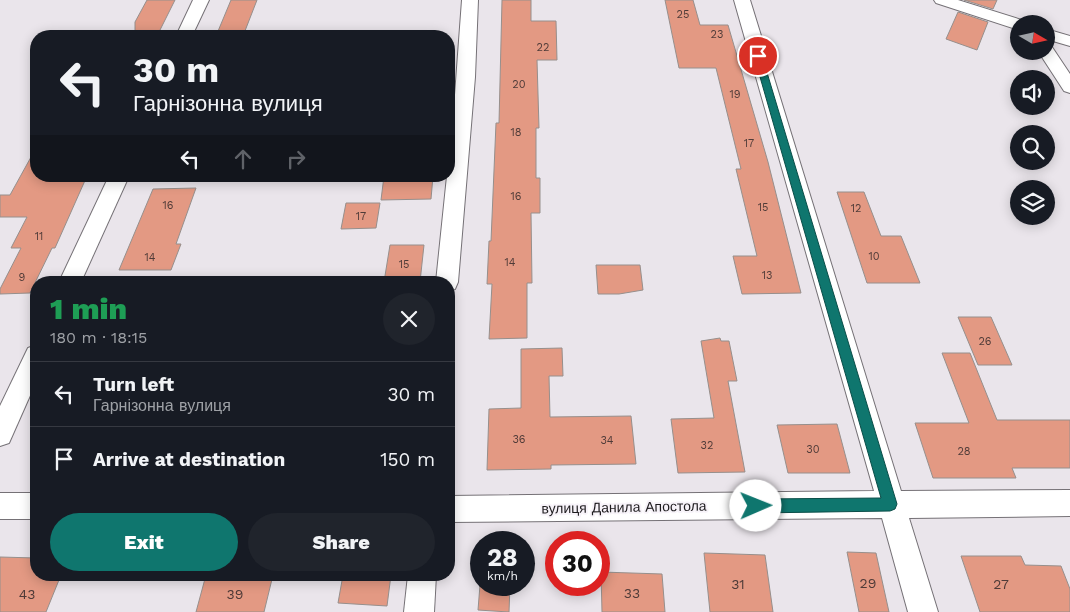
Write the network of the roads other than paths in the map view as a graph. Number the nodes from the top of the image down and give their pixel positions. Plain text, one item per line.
1 (200, 0) edge
2 (470, 0) edge
3 (742, 0) edge
4 (942, 0) edge
5 (1010, 22) edge
6 (187, 30) edge
7 (1055, 37) edge
8 (1070, 41) edge
9 (1052, 60) edge
10 (1070, 87) edge
11 (116, 182) edge
12 (73, 276) edge
13 (448, 276) edge
14 (30, 369) edge
15 (0, 434) edge
16 (1070, 503) edge
17 (890, 504) junction
18 (0, 506) edge
19 (30, 506) edge
20 (455, 509) edge
21 (422, 581) edge
22 (419, 612) edge
23 (923, 612) edge

1 - 6 street
2 - 13 street
3 - 17 street
4 - 5 street
7 - 8 street
9 - 10 street
11 - 12 street
14 - 15 street
16 - 17 street, вулиця Данила Апостола
17 - 20 street, вулиця Данила Апостола
17 - 23 street
18 - 19 street
21 - 22 street

